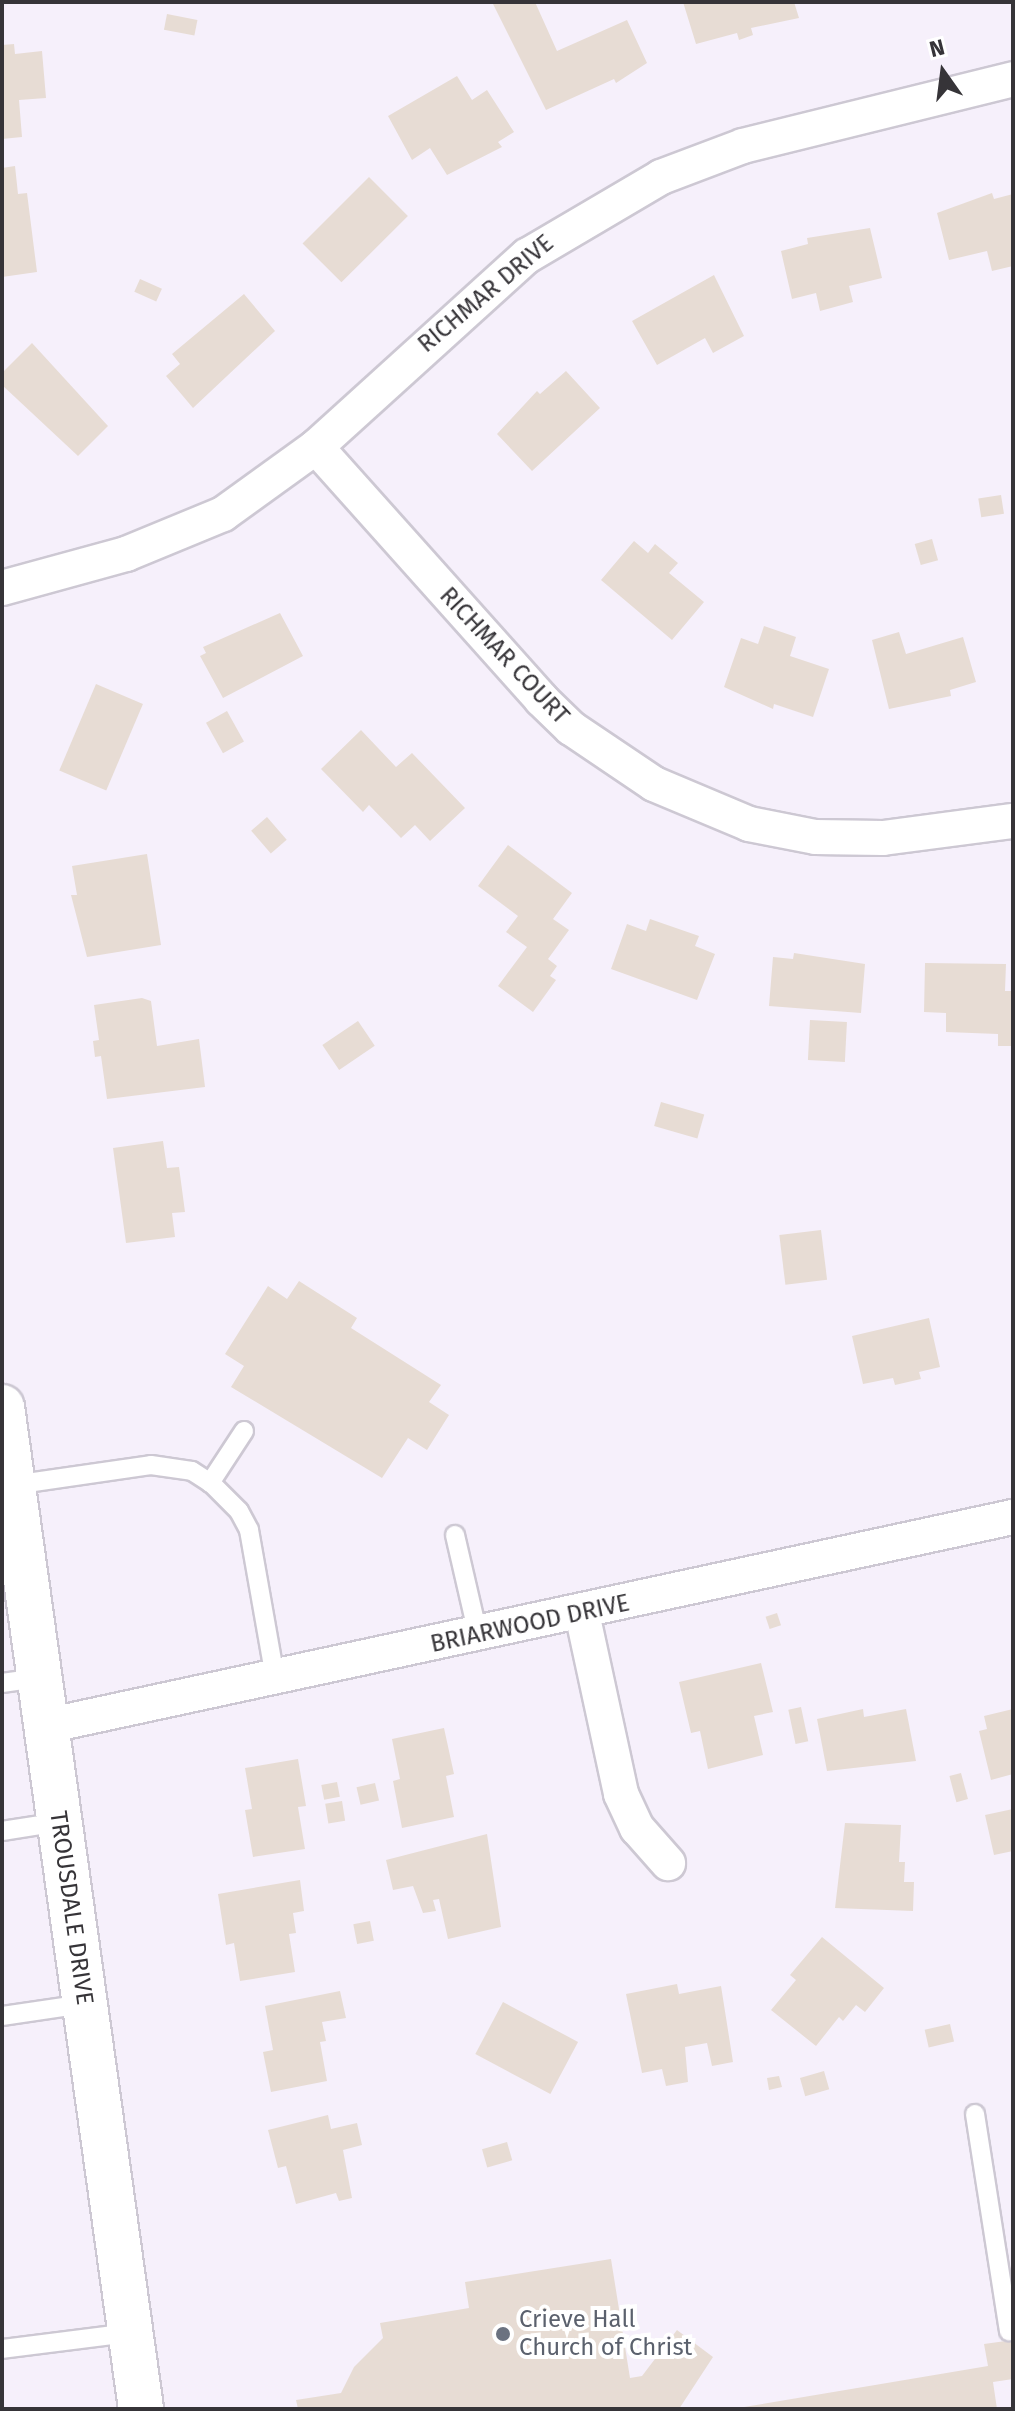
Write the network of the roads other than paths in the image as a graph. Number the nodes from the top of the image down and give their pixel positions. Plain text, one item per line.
1 (1013, 79) edge
2 (316, 447) junction
3 (2, 588) edge
4 (1013, 821) edge
5 (2, 1407) edge
6 (244, 1431) dead end
7 (210, 1483) junction
8 (10, 1495) edge
9 (1013, 1517) edge
10 (455, 1535) dead end
11 (582, 1613) junction
12 (478, 1635) junction
13 (275, 1678) junction
14 (21, 1680) edge
15 (46, 1726) junction
16 (60, 1822) junction
17 (2, 1831) edge
18 (668, 1863) dead end
19 (84, 2004) junction
20 (2, 2016) edge
21 (975, 2114) dead end
22 (1009, 2331) dead end
23 (129, 2333) junction
24 (2, 2349) edge
25 (141, 2409) edge

1 - 2 street, RICHMAR DRIVE
2 - 3 street, RICHMAR DRIVE
2 - 4 street, RICHMAR COURT
5 - 8 street, TROUSDALE DRIVE
6 - 7 lane
7 - 8 lane
7 - 13 lane
8 - 14 street, TROUSDALE DRIVE
9 - 11 street, BRIARWOOD DRIVE
10 - 12 lane
11 - 12 street, BRIARWOOD DRIVE
11 - 18 street
12 - 13 street, BRIARWOOD DRIVE
13 - 15 street, BRIARWOOD DRIVE
14 - 15 street, TROUSDALE DRIVE
15 - 16 street, TROUSDALE DRIVE
16 - 17 lane
16 - 19 street, TROUSDALE DRIVE
19 - 20 lane
19 - 23 street, TROUSDALE DRIVE
21 - 22 lane
23 - 24 lane
23 - 25 street, TROUSDALE DRIVE

